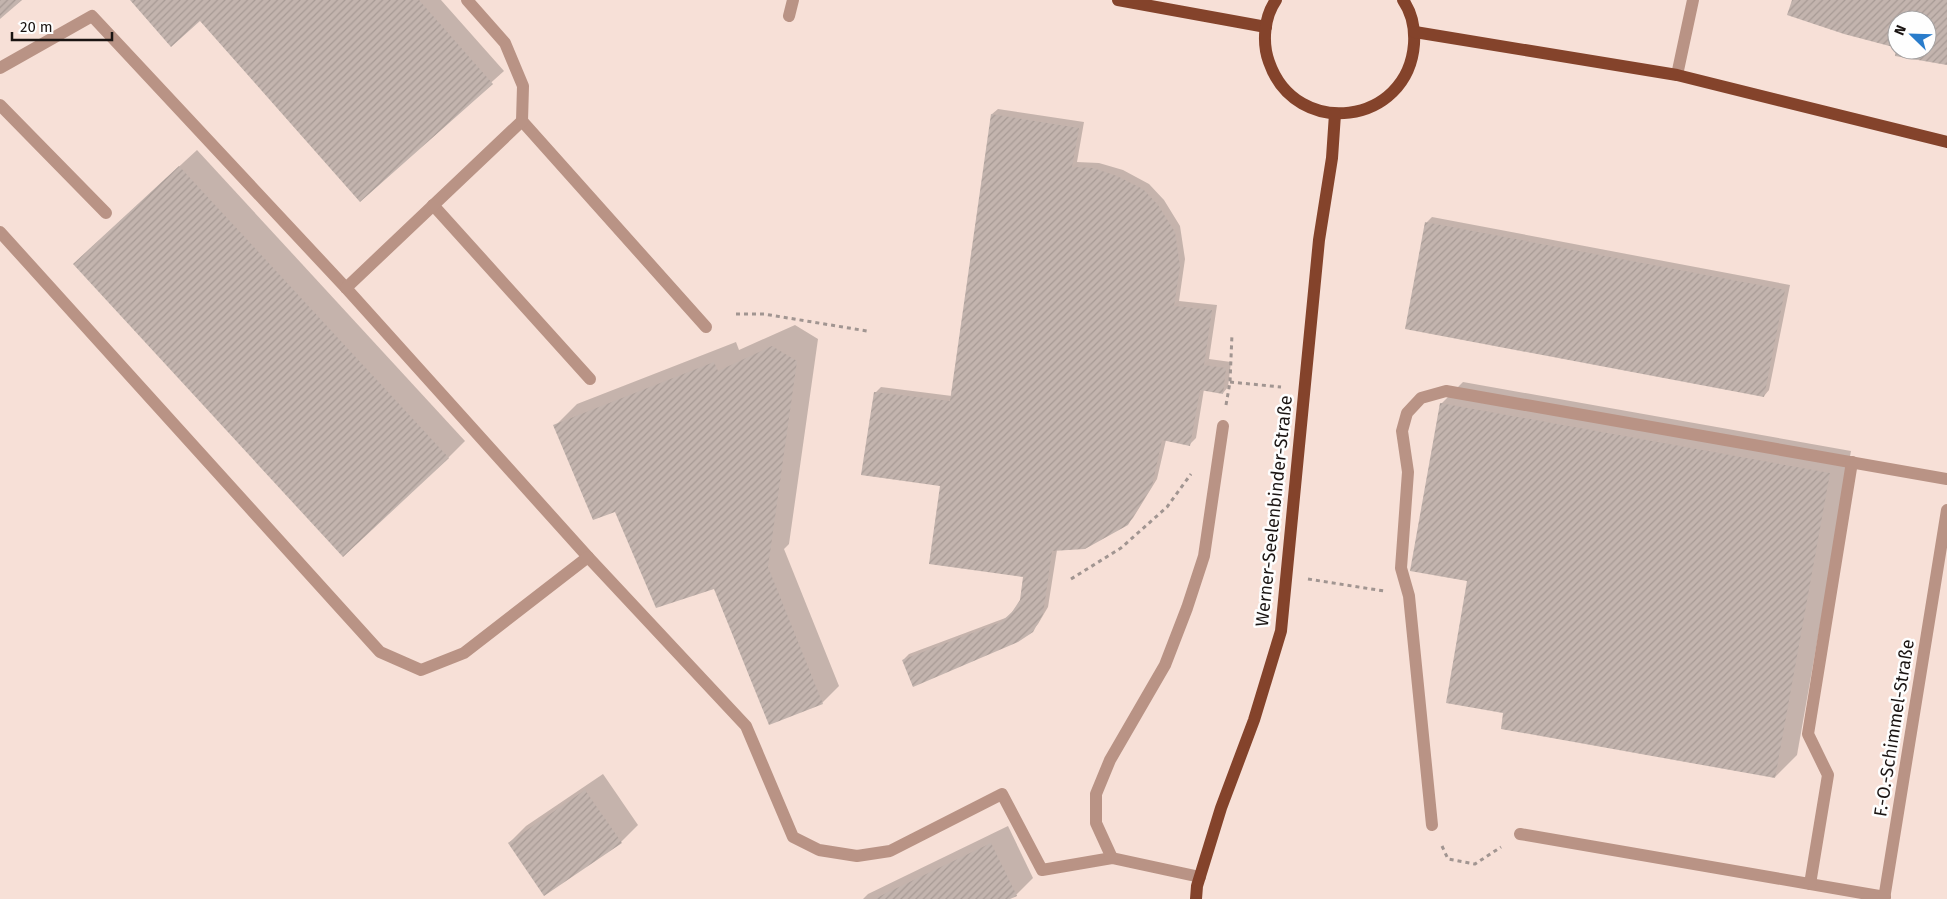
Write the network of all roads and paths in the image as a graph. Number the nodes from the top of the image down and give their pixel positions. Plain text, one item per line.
1 (468, 0) edge
2 (793, 0) edge
3 (1118, 0) edge
4 (1276, 0) edge
5 (1403, 0) edge
6 (1693, 0) edge
7 (789, 16) dead end
8 (1266, 27) junction
9 (1415, 32) junction
10 (0, 68) edge
11 (1676, 75) junction
12 (0, 105) edge
13 (1335, 114) junction
14 (522, 121) junction
15 (1947, 142) edge
16 (433, 205) junction
17 (106, 213) dead end
18 (0, 232) edge
19 (346, 288) junction
20 (736, 314) dead end
21 (706, 327) dead end
22 (867, 330) dead end
23 (1232, 334) dead end
24 (590, 379) dead end
25 (1230, 382) junction
26 (1304, 389) junction
27 (1223, 426) joint
28 (1852, 462) junction
29 (1195, 469) dead end
30 (1947, 479) edge
31 (1947, 510) edge
32 (588, 557) junction
33 (1942, 564) edge
34 (1070, 579) dead end
35 (1330, 582) dead end
36 (1409, 596) junction
37 (1432, 825) joint
38 (1520, 834) joint
39 (1112, 858) junction
40 (1200, 877) junction
41 (1810, 884) junction
42 (1885, 898) edge
43 (1196, 899) edge

1 - 14 street
2 - 7 street
3 - 8 main road
4 - 8 main road
5 - 9 main road
6 - 11 street
8 - 13 main road
9 - 11 main road
9 - 13 main road
10 - 19 street
11 - 15 main road
12 - 17 street
13 - 26 main road, Werner-Seelenbinder-Straße
14 - 16 street
14 - 21 street
16 - 19 street
16 - 24 street
18 - 32 street
19 - 32 street
20 - 22 path
23 - 25 path
25 - 26 path
25 - 27 path
26 - 40 main road, Werner-Seelenbinder-Straße
27 - 39 street
28 - 30 street
28 - 36 street
28 - 41 street
29 - 34 path
31 - 33 street, F.-O.-Schimmel-Straße
32 - 39 street
33 - 42 street, F.-O.-Schimmel-Straße
35 - 36 path
36 - 37 street
37 - 38 path
38 - 41 street
39 - 40 street
40 - 43 main road, Werner-Seelenbinder-Straße
41 - 42 street

